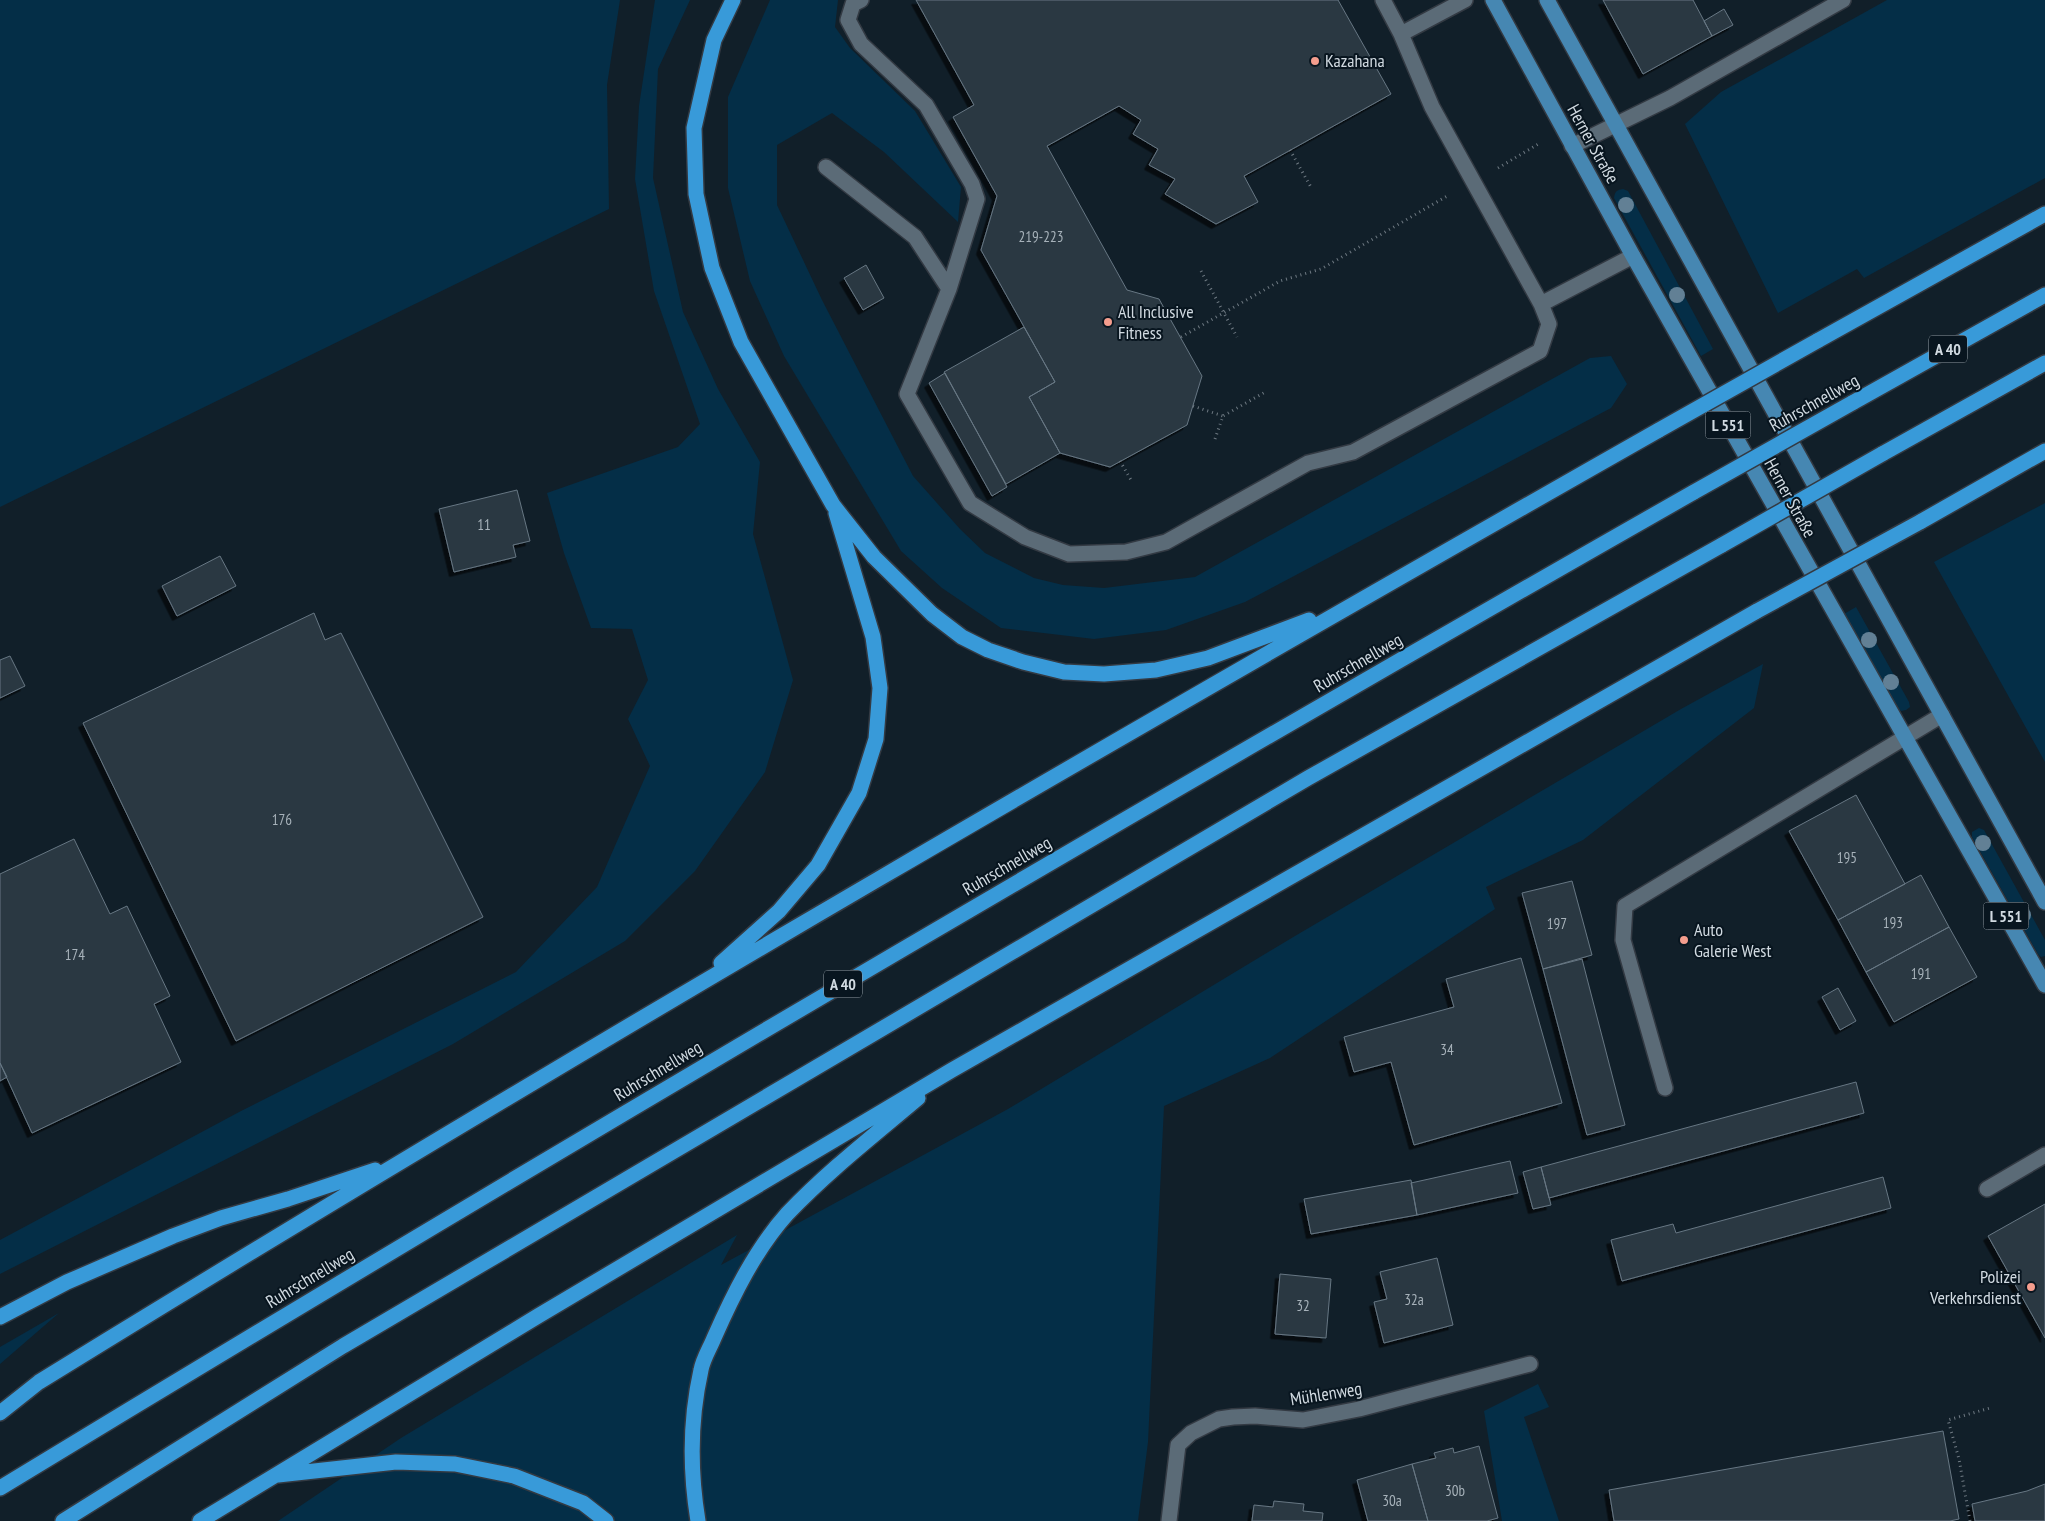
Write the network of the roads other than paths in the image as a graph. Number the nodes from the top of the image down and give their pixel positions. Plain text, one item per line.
1 (733, 0) edge
2 (861, 0) edge
3 (1383, 0) edge
4 (1465, 0) edge
5 (1493, 0) edge
6 (1547, 0) edge
7 (1843, 0) edge
8 (1401, 34) junction
9 (1616, 124) junction
10 (1572, 146) junction
11 (826, 167) dead end
12 (2045, 214) edge
13 (1633, 256) junction
14 (949, 289) junction
15 (2045, 295) edge
16 (1541, 304) junction
17 (2045, 363) edge
18 (2045, 451) edge
19 (834, 505) junction
20 (1392, 581) junction
21 (1942, 715) junction
22 (1904, 738) junction
23 (2045, 902) edge
24 (2045, 985) edge
25 (679, 995) junction
26 (952, 1070) junction
27 (1666, 1088) dead end
28 (424, 1148) junction
29 (2045, 1155) edge
30 (1987, 1188) dead end
31 (0, 1317) edge
32 (1530, 1364) dead end
33 (0, 1413) edge
34 (274, 1476) junction
35 (0, 1488) edge
36 (63, 1521) edge
37 (200, 1521) edge
38 (606, 1521) edge
39 (698, 1521) edge
40 (1169, 1521) edge

1 - 19 highway
2 - 14 street
3 - 8 street
4 - 8 street
5 - 10 main road, Herner Straße / L 551
6 - 9 main road, Herner Straße / L 551
7 - 9 street, Herner Straße
8 - 16 street
9 - 10 street
9 - 21 main road, Herner Straße / L 551
10 - 13 main road, Herner Straße / L 551
11 - 14 street
12 - 20 highway, bridge
13 - 16 street
13 - 22 main road, Herner Straße / L 551
14 - 16 street
15 - 35 highway, Ruhrschnellweg / A 40, bridge
17 - 36 highway, bridge
18 - 26 highway, bridge
19 - 20 highway
19 - 25 highway
20 - 25 highway
21 - 22 street
21 - 23 main road, Herner Straße / L 551
22 - 24 main road, Herner Straße / L 551
22 - 27 street
25 - 28 highway
26 - 34 highway
26 - 39 highway
28 - 31 highway
28 - 33 highway
29 - 30 street
32 - 40 street, Mühlenweg
34 - 37 highway
34 - 38 highway

